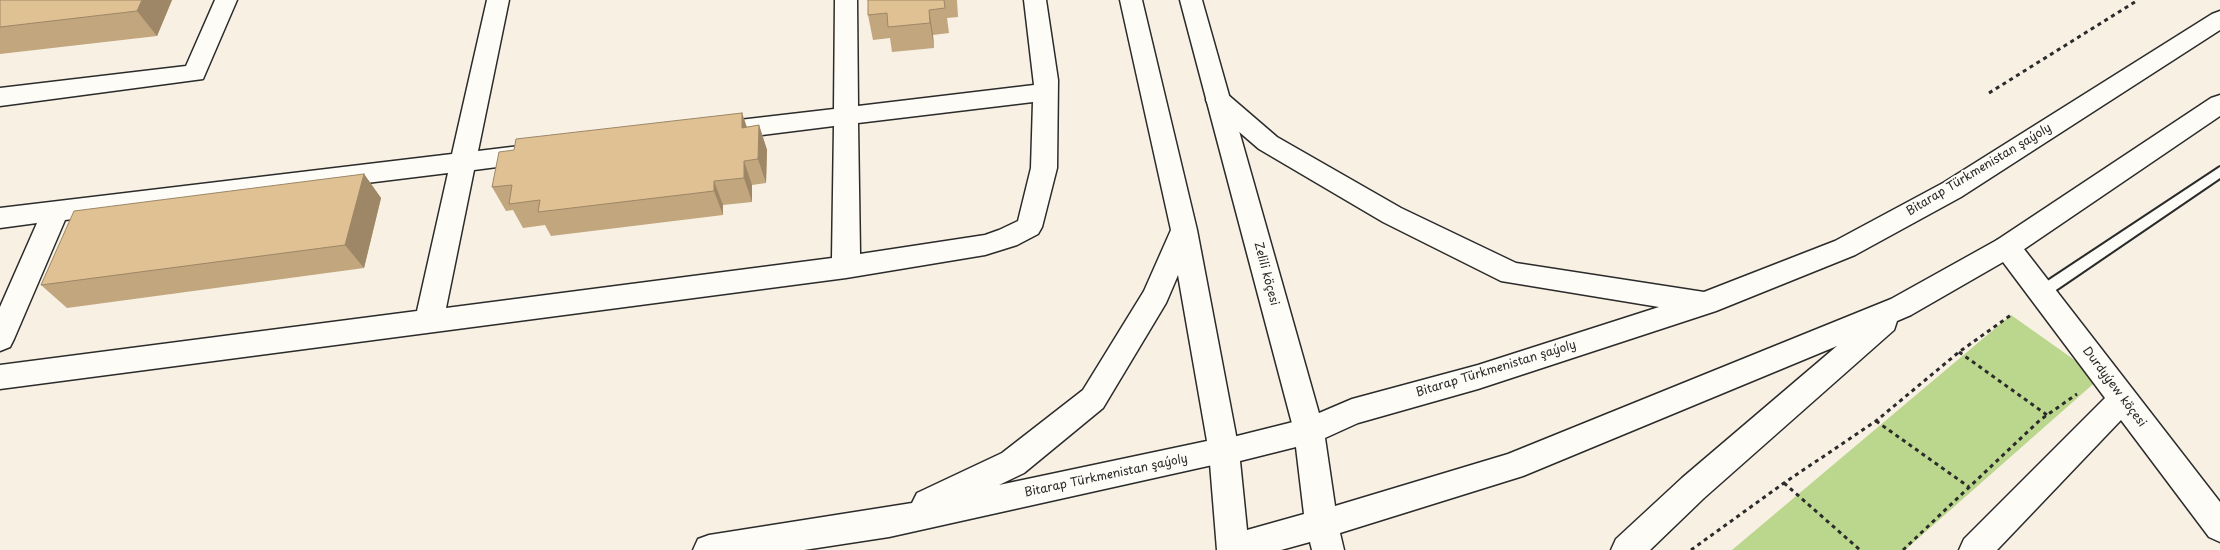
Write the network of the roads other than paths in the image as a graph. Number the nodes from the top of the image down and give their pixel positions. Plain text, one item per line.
1 (226, 0) edge
2 (498, 0) edge
3 (846, 0) edge
4 (1035, 0) edge
5 (1131, 0) edge
6 (1191, 0) edge
7 (2220, 18) edge
8 (1046, 92) junction
9 (0, 97) edge
10 (1218, 100) junction
11 (2220, 104) edge
12 (846, 116) junction
13 (699, 134) edge
14 (561, 150) edge
15 (463, 162) junction
16 (2220, 172) edge
17 (56, 211) junction
18 (0, 218) edge
19 (1184, 230) junction
20 (2007, 247) junction
21 (846, 267) junction
22 (2042, 292) junction
23 (1706, 303) junction
24 (1901, 307) junction
25 (428, 322) junction
26 (0, 339) edge
27 (0, 378) edge
28 (2123, 398) junction
29 (1309, 432) junction
30 (1224, 451) junction
31 (888, 522) junction
32 (2220, 527) edge
33 (1324, 537) edge
34 (708, 550) edge
35 (1232, 550) edge
36 (1627, 550) edge
37 (1974, 550) edge

1 - 9 main road
2 - 15 main road
3 - 12 main road
4 - 8 main road
5 - 19 main road
6 - 10 main road, Zelili köçesi
7 - 23 main road, Bitarap Türkmenistan şaýoly
8 - 12 main road
8 - 21 main road
10 - 23 main road
10 - 29 main road, Zelili köçesi
11 - 20 main road
12 - 13 main road
12 - 21 main road
14 - 15 main road
15 - 17 main road
15 - 25 main road
16 - 22 lane
17 - 18 main road
17 - 26 main road
19 - 30 main road
19 - 31 main road
20 - 22 main road, Durdyýew köçesi
20 - 24 main road
21 - 25 main road
22 - 28 main road, Durdyýew köçesi
23 - 29 main road, Bitarap Türkmenistan şaýoly
24 - 33 main road
24 - 36 main road
25 - 27 main road
28 - 32 main road, Durdyýew köçesi
28 - 37 main road
29 - 30 main road, Bitarap Türkmenistan şaýoly
29 - 33 main road, Zelili köçesi
30 - 31 main road, Bitarap Türkmenistan şaýoly
30 - 35 main road
31 - 34 main road, Bitarap Türkmenistan şaýoly
33 - 35 main road

